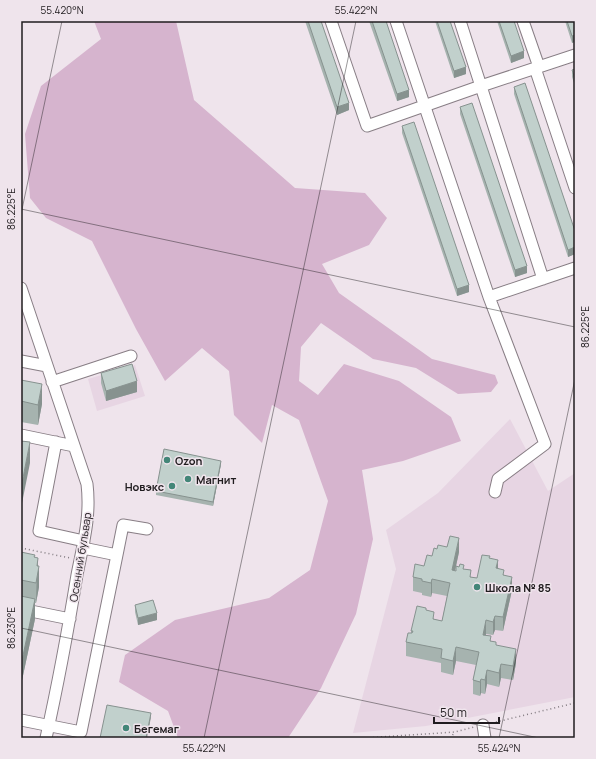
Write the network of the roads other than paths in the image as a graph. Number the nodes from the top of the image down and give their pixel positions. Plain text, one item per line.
1 (331, 21) edge
2 (396, 21) edge
3 (460, 21) edge
4 (523, 21) edge
5 (575, 55) edge
6 (537, 67) junction
7 (482, 86) junction
8 (424, 106) junction
9 (575, 188) edge
10 (575, 268) edge
11 (543, 279) junction
12 (21, 288) edge
13 (489, 297) junction
14 (131, 356) dead end
15 (21, 361) edge
16 (47, 366) junction
17 (52, 382) junction
18 (21, 435) edge
19 (56, 442) junction
20 (74, 446) junction
21 (495, 492) dead end
22 (147, 529) dead end
23 (83, 544) junction
24 (117, 555) junction
25 (21, 609) edge
26 (70, 619) junction
27 (21, 720) edge
28 (483, 725) road end
29 (48, 726) junction
30 (46, 738) edge
31 (485, 738) edge

1 - 8 street
2 - 8 street
3 - 7 street
4 - 6 street
5 - 6 street
6 - 7 street
6 - 9 street
7 - 8 street
7 - 11 street
8 - 13 street
10 - 11 street
11 - 13 street
12 - 16 street, Осенний бульвар
13 - 21 street
14 - 17 street
15 - 16 street
16 - 17 street, Осенний бульвар
17 - 20 street, Осенний бульвар
18 - 19 street
19 - 20 street
19 - 23 street
20 - 23 street, Осенний бульвар
22 - 24 street
23 - 24 street
23 - 26 street, Осенний бульвар
24 - 29 street
25 - 26 street
26 - 29 street, Осенний бульвар
27 - 29 street
28 - 31 street
29 - 30 street, Осенний бульвар

